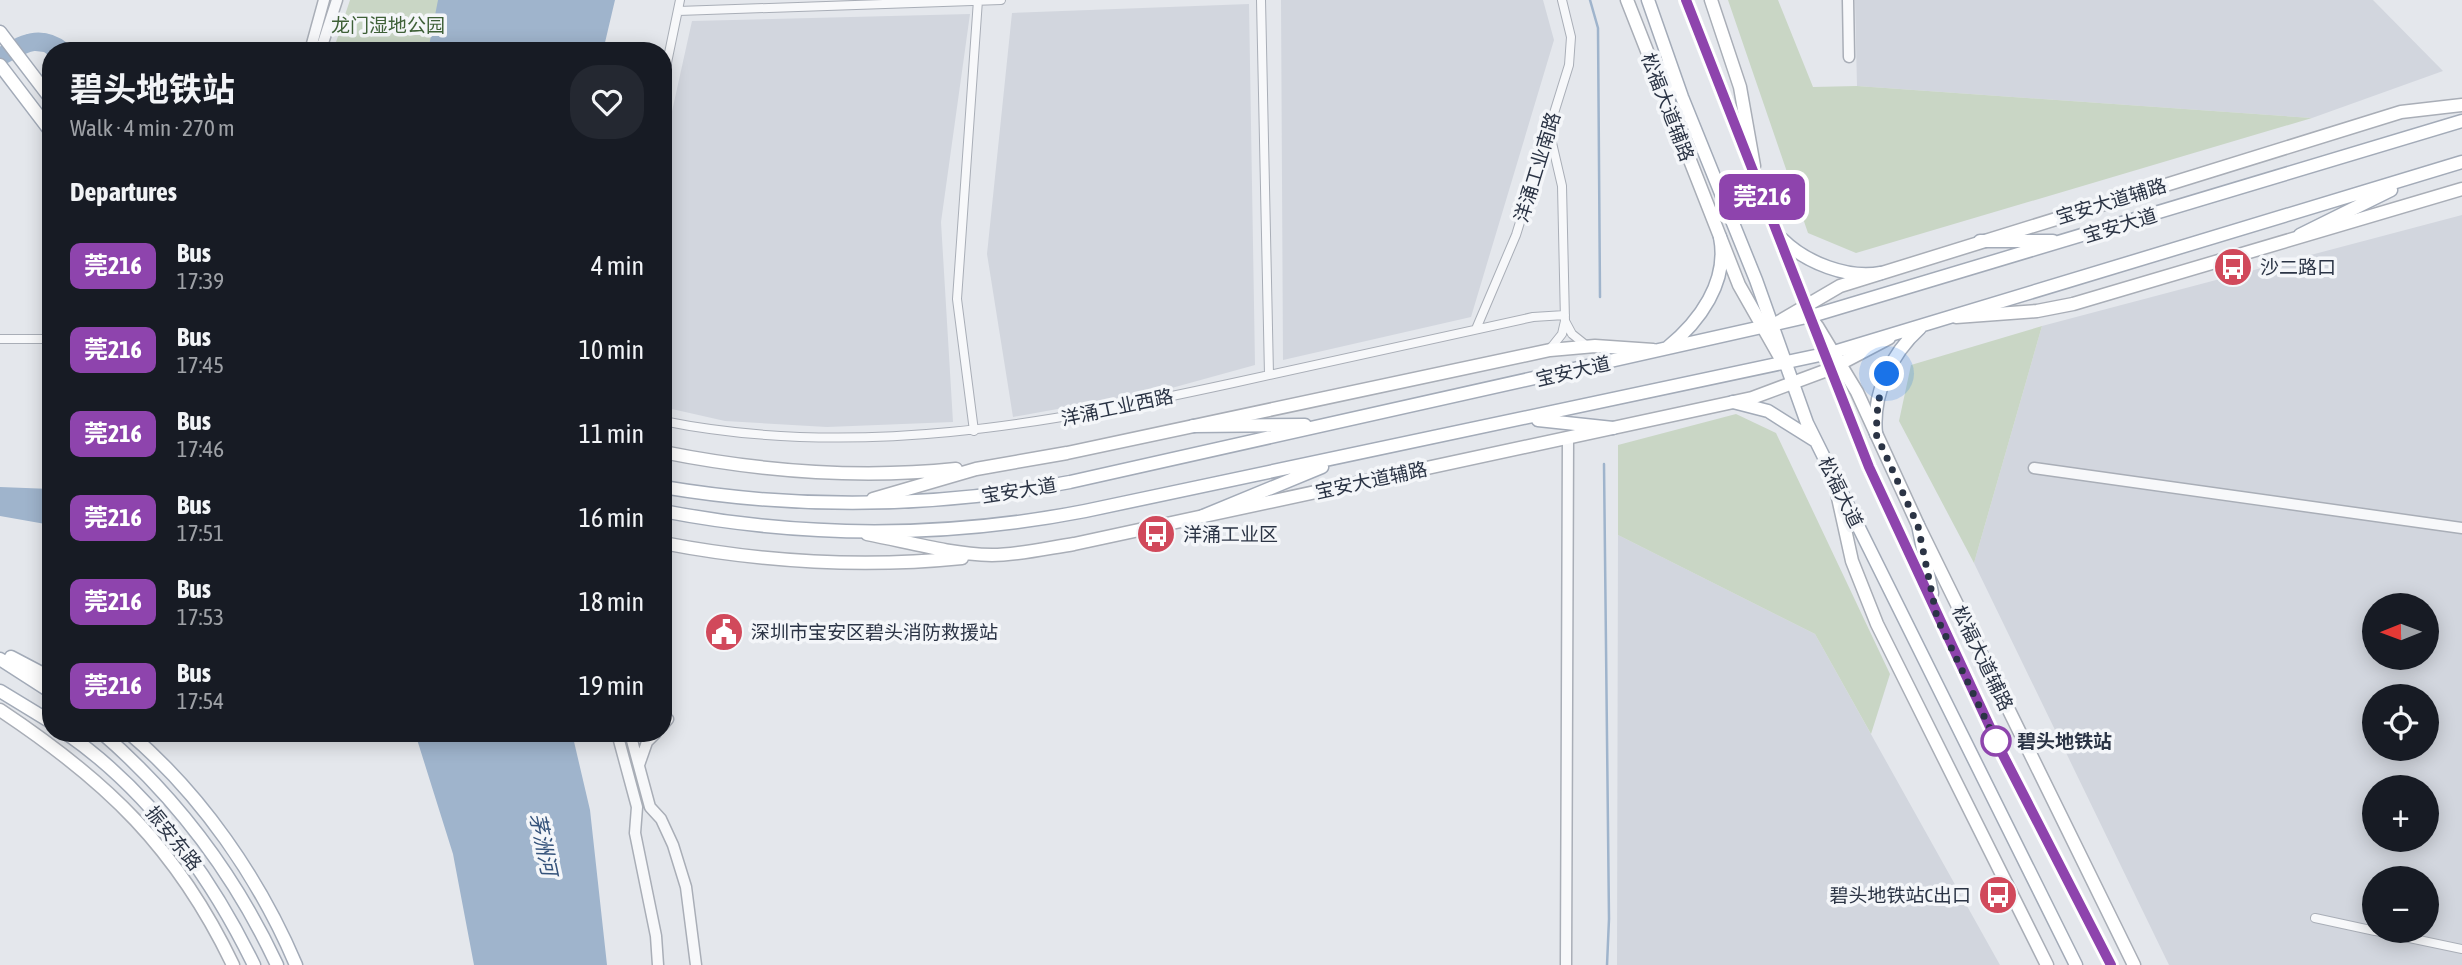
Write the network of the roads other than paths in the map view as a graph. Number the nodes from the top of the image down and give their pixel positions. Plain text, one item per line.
1 (324, 0) edge
2 (337, 0) edge
3 (680, 0) edge
4 (978, 0) edge
5 (1001, 0) edge
6 (1261, 0) edge
7 (1562, 0) edge
8 (1627, 0) edge
9 (1648, 0) edge
10 (1686, 0) edge
11 (1711, 0) edge
12 (1847, 0) edge
13 (678, 11) junction
14 (0, 32) edge
15 (312, 42) edge
16 (323, 42) edge
17 (671, 42) edge
18 (1663, 42) junction
19 (1849, 57) dead end
20 (0, 65) edge
21 (42, 87) edge
22 (2462, 104) edge
23 (1670, 115) junction
24 (42, 120) edge
25 (2462, 121) edge
26 (1549, 130) junction
27 (2462, 162) edge
28 (2427, 173) junction
29 (1756, 180) junction
30 (2462, 189) edge
31 (1778, 235) junction
32 (2300, 235) junction
33 (1720, 237) junction
34 (1980, 241) junction
35 (2067, 241) junction
36 (1881, 274) junction
37 (1807, 310) junction
38 (1952, 317) junction
39 (1565, 318) junction
40 (1767, 327) junction
41 (1922, 327) junction
42 (1476, 329) junction
43 (0, 339) edge
44 (42, 339) edge
45 (1587, 346) junction
46 (1549, 350) junction
47 (1664, 351) junction
48 (1832, 360) junction
49 (1783, 364) junction
50 (1269, 375) junction
51 (1791, 385) junction
52 (1733, 402) junction
53 (1520, 420) junction
54 (672, 422) edge
55 (1344, 422) junction
56 (1193, 426) junction
57 (1613, 428) junction
58 (974, 431) junction
59 (1876, 434) junction
60 (1568, 438) junction
61 (1816, 442) junction
62 (672, 454) edge
63 (1355, 454) junction
64 (994, 465) junction
65 (2034, 468) dead end
66 (1834, 477) junction
67 (672, 488) edge
68 (851, 504) junction
69 (672, 512) edge
70 (1203, 516) junction
71 (1918, 526) junction
72 (2462, 528) edge
73 (832, 530) junction
74 (672, 544) edge
75 (996, 555) junction
76 (1937, 618) junction
77 (0, 652) edge
78 (0, 659) edge
79 (42, 673) edge
80 (42, 686) edge
81 (0, 691) edge
82 (0, 710) edge
83 (42, 717) edge
84 (42, 740) edge
85 (45, 742) edge
86 (77, 742) edge
87 (112, 742) edge
88 (138, 742) edge
89 (619, 742) edge
90 (633, 742) edge
91 (648, 742) edge
92 (639, 765) junction
93 (2315, 918) dead end
94 (2362, 928) edge
95 (2433, 943) edge
96 (2462, 949) edge
97 (233, 965) edge
98 (254, 965) edge
99 (276, 965) edge
100 (296, 965) edge
101 (658, 965) edge
102 (696, 965) edge
103 (1566, 965) edge
104 (2047, 965) edge
105 (2076, 965) edge
106 (2111, 965) edge
107 (2134, 965) edge

1 - 15 street
2 - 16 street
3 - 13 street
4 - 5 street
4 - 13 street
4 - 58 street
6 - 50 street
7 - 26 street, 洋涌工业南路
8 - 23 main road, 松福大道辅路
9 - 18 main road, 松福大道
10 - 29 main road, 松福大道
11 - 29 main road
12 - 19 street
13 - 17 street
14 - 21 main road
18 - 23 main road
18 - 40 main road, 松福大道
20 - 24 main road
22 - 34 main road, 宝安大道辅路
23 - 33 main road, 松福大道辅路
25 - 35 main road, 宝安大道
26 - 39 street
26 - 42 street, 洋涌工业南路
27 - 28 main road, 宝安大道
28 - 32 main road
28 - 38 main road, 宝安大道
29 - 31 main road, 松福大道
30 - 32 main road
31 - 36 main road
31 - 37 main road, 松福大道
32 - 38 main road
33 - 40 main road, 松福大道辅路
33 - 47 main road
34 - 35 main road
34 - 36 main road, 宝安大道辅路
35 - 37 main road, 宝安大道
36 - 37 main road, 宝安大道辅路
37 - 40 main road, 宝安大道
37 - 48 main road, 松福大道
38 - 41 main road, 宝安大道
39 - 42 street, 洋涌工业西路
39 - 45 street
39 - 46 street
40 - 47 main road, 宝安大道
40 - 49 main road, 松福大道
41 - 48 main road, 宝安大道
41 - 59 main road
42 - 50 street, 洋涌工业西路
43 - 44 street
45 - 46 main road
45 - 47 main road
46 - 56 main road
47 - 55 main road, 宝安大道
48 - 49 main road, 宝安大道
48 - 51 main road, 宝安大道辅路
48 - 59 main road, 松福大道辅路
48 - 76 main road, 松福大道
49 - 51 main road, 松福大道
49 - 53 main road, 宝安大道
50 - 58 street, 洋涌工业西路
51 - 52 main road, 宝安大道辅路
51 - 61 main road, 松福大道
52 - 57 main road, 宝安大道辅路
52 - 61 main road
53 - 57 main road
53 - 63 main road, 宝安大道
54 - 58 street, 洋涌工业西路
55 - 56 main road
55 - 68 main road, 宝安大道
56 - 64 main road
57 - 60 main road, 宝安大道辅路
59 - 71 main road, 松福大道辅路
60 - 70 main road, 宝安大道辅路
60 - 103 street
61 - 66 main road, 松福大道
62 - 64 main road
63 - 70 main road
63 - 73 main road, 宝安大道
64 - 68 main road
65 - 72 street
66 - 104 main road
66 - 105 main road, 松福大道
67 - 68 main road, 宝安大道
69 - 73 main road, 宝安大道
70 - 75 main road, 宝安大道辅路
71 - 76 main road
71 - 107 main road, 松福大道辅路
73 - 75 main road, 宝安大道辅路
74 - 75 main road
76 - 106 main road, 松福大道
77 - 79 main road
78 - 80 main road
81 - 83 main road
82 - 84 main road
85 - 97 main road
86 - 98 main road, 振安东路
87 - 99 main road, 振安东路
88 - 100 main road
89 - 101 street
90 - 92 street
91 - 92 street
92 - 102 street
93 - 94 street
95 - 96 street

